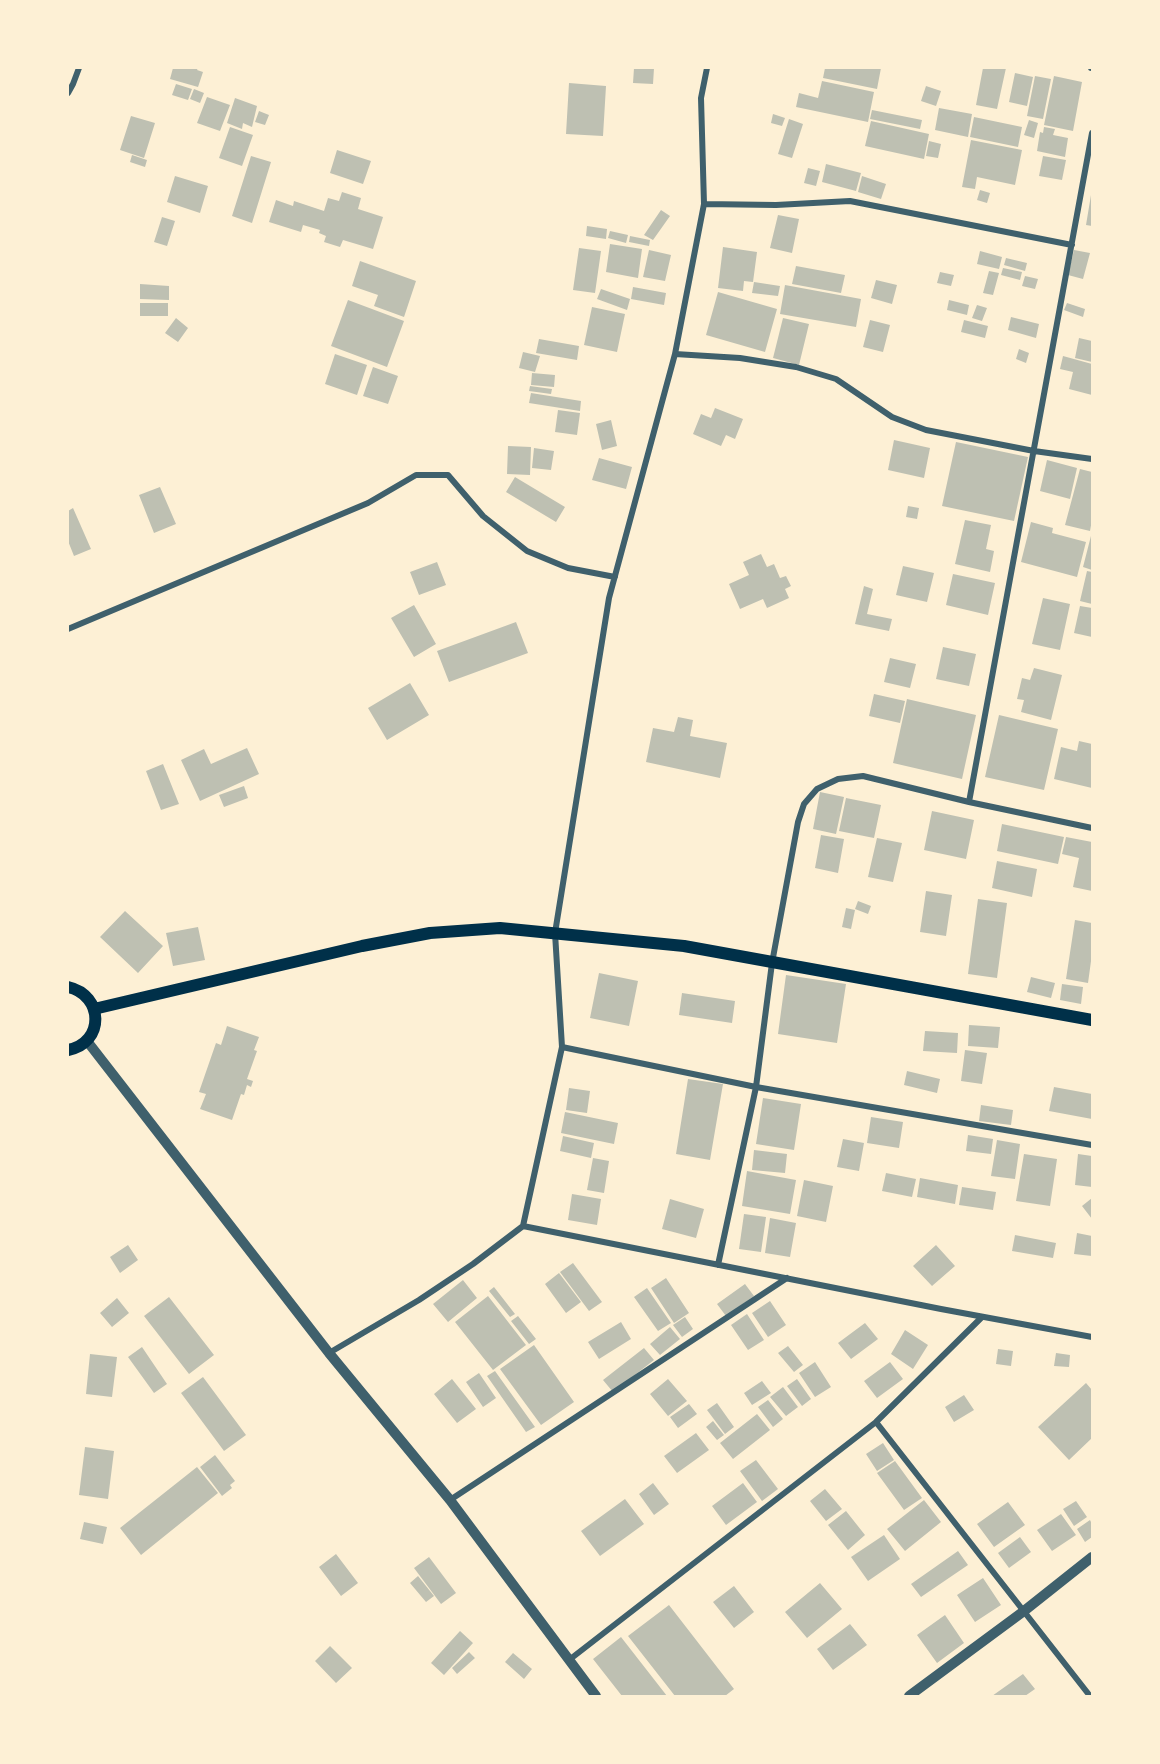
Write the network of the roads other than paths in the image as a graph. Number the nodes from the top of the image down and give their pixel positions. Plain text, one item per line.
1 (79, 68) edge
2 (707, 68) edge
3 (68, 93) edge
4 (1092, 133) edge
5 (704, 204) junction
6 (1072, 245) junction
7 (675, 354) junction
8 (1034, 451) junction
9 (1092, 459) edge
10 (615, 577) junction
11 (68, 629) edge
12 (969, 802) junction
13 (1092, 828) edge
14 (555, 933) junction
15 (772, 963) junction
16 (68, 987) edge
17 (94, 1009) junction
18 (1092, 1018) edge
19 (87, 1041) junction
20 (562, 1047) junction
21 (68, 1050) edge
22 (756, 1087) junction
23 (1092, 1145) edge
24 (523, 1226) junction
25 (718, 1265) junction
26 (788, 1278) junction
27 (982, 1317) junction
28 (1092, 1337) edge
29 (329, 1353) junction
30 (876, 1422) junction
31 (450, 1500) junction
32 (1092, 1557) edge
33 (1024, 1611) junction
34 (569, 1660) junction
35 (1090, 1695) edge
36 (596, 1696) edge
37 (909, 1696) edge

1 - 3 street
2 - 5 street
4 - 6 street
5 - 6 street
5 - 7 street
6 - 8 street
7 - 8 street
7 - 10 street
8 - 9 street
8 - 12 street
10 - 11 street
10 - 14 street
12 - 13 street
12 - 15 street
14 - 15 main road
14 - 17 main road
14 - 20 street
15 - 18 main road
15 - 22 street
16 - 17 main road
17 - 19 main road
19 - 21 main road
19 - 29 street
20 - 22 street
20 - 24 street
22 - 23 street
22 - 25 street
24 - 25 street
24 - 29 street
25 - 26 street
26 - 27 street
26 - 31 street
27 - 28 street
27 - 30 street
29 - 31 street
30 - 33 street
30 - 34 street
31 - 34 street
32 - 33 street
33 - 35 street
33 - 37 street
34 - 36 street

